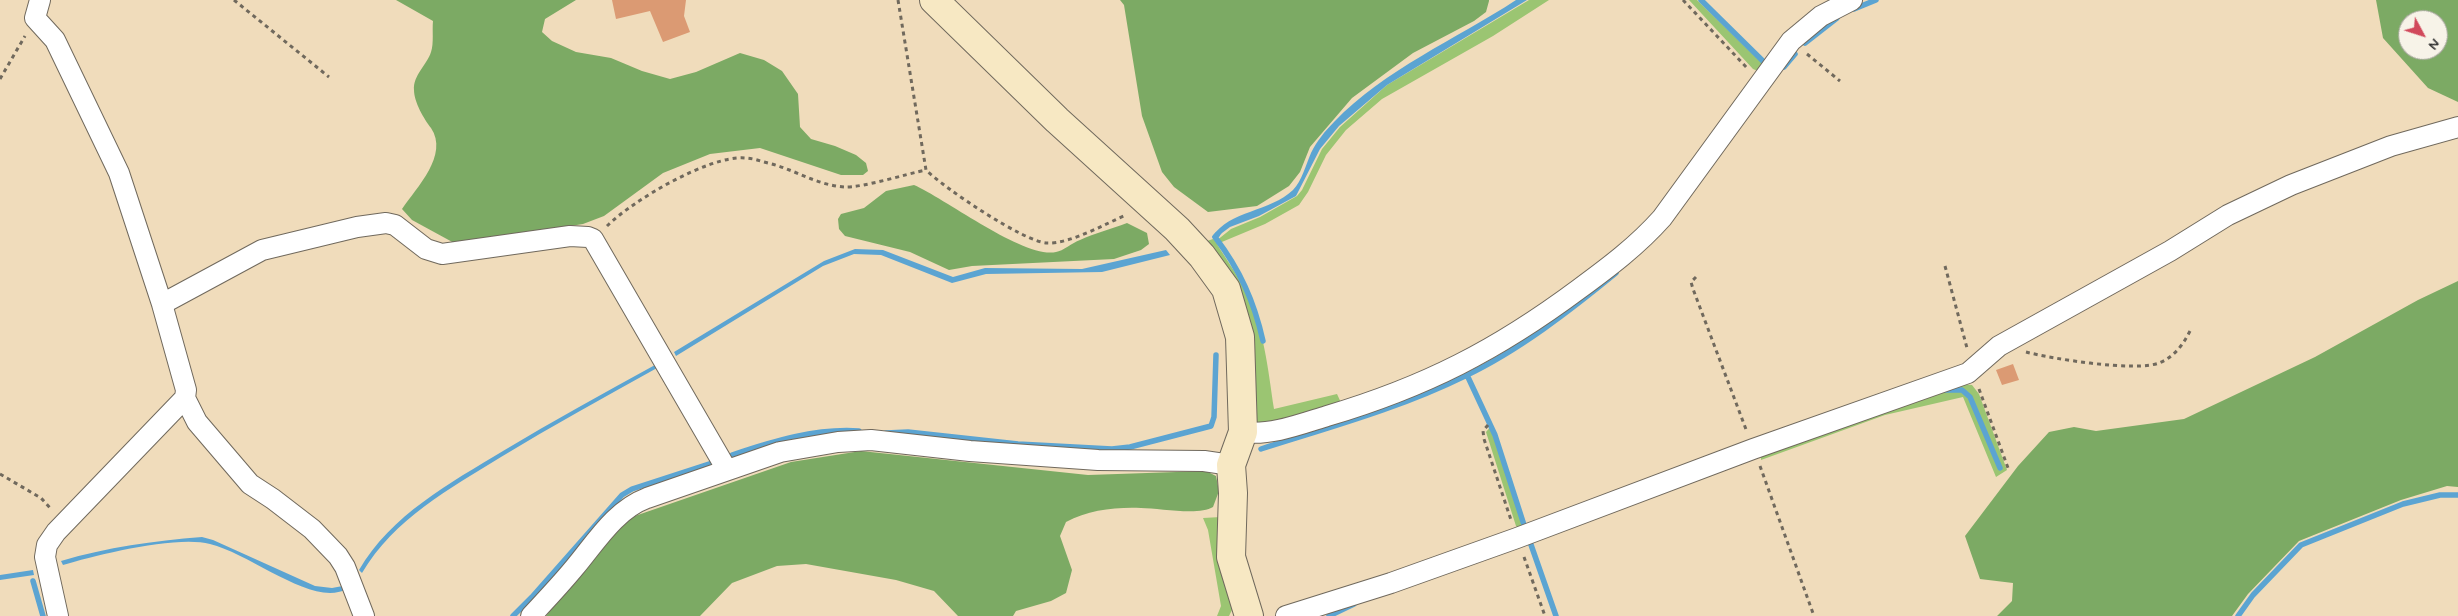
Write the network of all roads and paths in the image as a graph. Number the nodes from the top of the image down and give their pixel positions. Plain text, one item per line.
1 (234, 0) edge
2 (898, 0) edge
3 (934, 0) edge
4 (1684, 0) edge
5 (1852, 0) edge
6 (37, 9) edge
7 (1791, 41) junction
8 (328, 77) dead end
9 (0, 79) edge
10 (1840, 81) dead end
11 (1760, 82) junction
12 (2458, 127) edge
13 (926, 170) junction
14 (1144, 200) junction
15 (593, 239) junction
16 (1944, 266) dead end
17 (1696, 277) dead end
18 (162, 304) junction
19 (2190, 331) dead end
20 (2022, 351) dead end
21 (1970, 370) junction
22 (185, 398) junction
23 (1488, 425) dead end
24 (1243, 432) junction
25 (1753, 449) junction
26 (1231, 465) junction
27 (2008, 468) dead end
28 (727, 470) junction
29 (0, 474) edge
30 (62, 526) junction
31 (1517, 538) junction
32 (58, 616) edge
33 (364, 616) edge
34 (531, 616) edge
35 (1249, 616) edge
36 (1286, 616) edge
37 (1545, 616) edge
38 (1814, 616) edge

1 - 8 path
2 - 13 path
3 - 14 street
4 - 11 path
5 - 7 street
6 - 9 path
6 - 18 street
7 - 10 path
7 - 11 street
11 - 24 street
12 - 21 street
13 - 14 path
13 - 15 path
14 - 24 street
15 - 18 street
15 - 28 street
16 - 21 path
17 - 25 path
18 - 22 street
19 - 20 path
21 - 25 street
21 - 27 path
22 - 30 street
22 - 33 street
23 - 31 path
24 - 26 street
25 - 31 street
25 - 38 path
26 - 28 street
26 - 35 street
28 - 34 street
29 - 30 path
30 - 32 street
31 - 36 street
31 - 37 path

